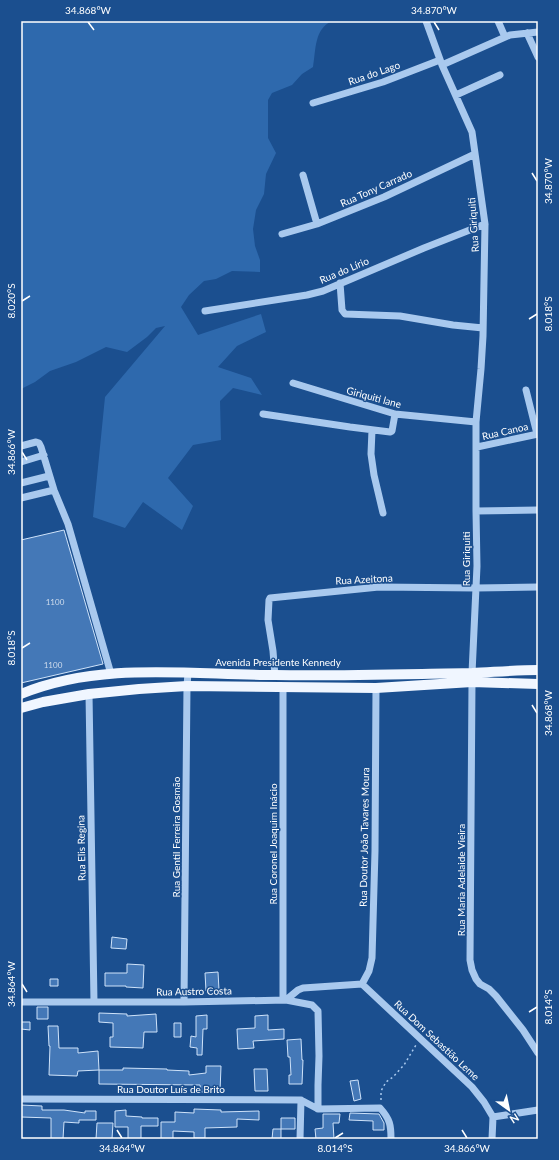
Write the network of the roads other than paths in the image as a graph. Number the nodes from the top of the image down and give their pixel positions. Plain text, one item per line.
1 (426, 21) edge
2 (498, 21) edge
3 (538, 32) edge
4 (527, 33) junction
5 (505, 37) junction
6 (538, 57) edge
7 (441, 62) junction
8 (500, 75) dead end
9 (456, 95) junction
10 (313, 103) dead end
11 (475, 154) junction
12 (303, 175) dead end
13 (317, 224) junction
14 (485, 224) junction
15 (282, 234) dead end
16 (340, 283) junction
17 (205, 311) dead end
18 (483, 328) junction
19 (293, 383) dead end
20 (526, 390) dead end
21 (263, 414) dead end
22 (395, 414) junction
23 (476, 422) junction
24 (372, 430) junction
25 (537, 434) edge
26 (21, 446) edge
27 (477, 446) junction
28 (44, 455) junction
29 (21, 462) edge
30 (49, 476) junction
31 (21, 483) edge
32 (54, 490) junction
33 (21, 498) edge
34 (538, 510) edge
35 (476, 511) junction
36 (383, 514) dead end
37 (538, 587) edge
38 (476, 588) junction
39 (538, 670) edge
40 (188, 673) junction
41 (111, 674) junction
42 (275, 676) junction
43 (472, 677) junction
44 (538, 684) edge
45 (187, 686) junction
46 (283, 688) junction
47 (376, 688) junction
48 (21, 694) edge
49 (89, 694) junction
50 (21, 708) edge
51 (362, 984) junction
52 (284, 1000) junction
53 (21, 1002) edge
54 (94, 1002) junction
55 (184, 1002) junction
56 (538, 1053) edge
57 (21, 1098) edge
58 (301, 1100) junction
59 (318, 1109) junction
60 (538, 1110) edge
61 (493, 1117) junction
62 (300, 1139) edge
63 (392, 1139) edge
64 (492, 1139) edge

1 - 7 street, Rua Giriquiti
2 - 5 street
3 - 4 street, Rua do Lago
4 - 5 street, Rua do Lago
4 - 6 street
5 - 7 street, Rua do Lago
7 - 9 street, Rua Giriquiti
7 - 10 street, Rua do Lago
8 - 9 street
9 - 11 street, Rua Giriquiti
11 - 13 street, Rua Tony Carrado
11 - 14 street, Rua Giriquiti
12 - 13 street
13 - 15 street, Rua Tony Carrado
14 - 16 street, Rua do Lírio
14 - 18 street, Rua Giriquiti
16 - 17 street, Rua do Lírio
16 - 18 street
18 - 23 street, Rua Giriquiti
19 - 22 street, Giriquiti lane
20 - 25 street
21 - 24 street
22 - 23 street, Giriquiti lane
22 - 24 street
23 - 27 street, Rua Giriquiti
24 - 36 street
25 - 27 street, Rua Canoa
26 - 28 street
27 - 35 street, Rua Giriquiti
28 - 29 street
28 - 30 street
30 - 31 street
30 - 32 street
32 - 33 street
32 - 41 street
34 - 35 street
35 - 38 street, Rua Giriquiti
37 - 38 street, Rua Azeitona
38 - 42 street, Rua Azeitona
38 - 43 street, Rua Giriquiti
39 - 43 main road, Avenida Presidente Kennedy
40 - 41 main road, Avenida Presidente Kennedy
40 - 42 main road, Avenida Presidente Kennedy
40 - 45 street, Rua Gentil Ferreira Gosmão
41 - 48 main road, Avenida Presidente Kennedy
42 - 43 main road, Avenida Presidente Kennedy
43 - 44 main road, Avenida Presidente Kennedy
43 - 47 main road, Avenida Presidente Kennedy
43 - 56 street, Rua Maria Adelaide Vieira
45 - 46 main road, Avenida Presidente Kennedy
45 - 49 main road, Avenida Presidente Kennedy
45 - 55 street, Rua Gentil Ferreira Gosmão
46 - 47 main road, Avenida Presidente Kennedy
46 - 52 street, Rua Coronel Joaquim Inácio
47 - 51 street, Rua Doutor João Tavares Moura
49 - 50 main road, Avenida Presidente Kennedy
49 - 54 street, Rua Elis Regina
51 - 52 street
51 - 61 street, Rua Dom Sebastião Leme
52 - 55 street, Rua Austro Costa
52 - 59 street, Rua Austro Costa
53 - 54 street, Rua Austro Costa
54 - 55 street, Rua Austro Costa
57 - 58 street, Rua Doutor Luís de Brito
58 - 59 street, Rua Doutor Luís de Brito
58 - 62 street
59 - 63 street
60 - 61 street
61 - 64 street

